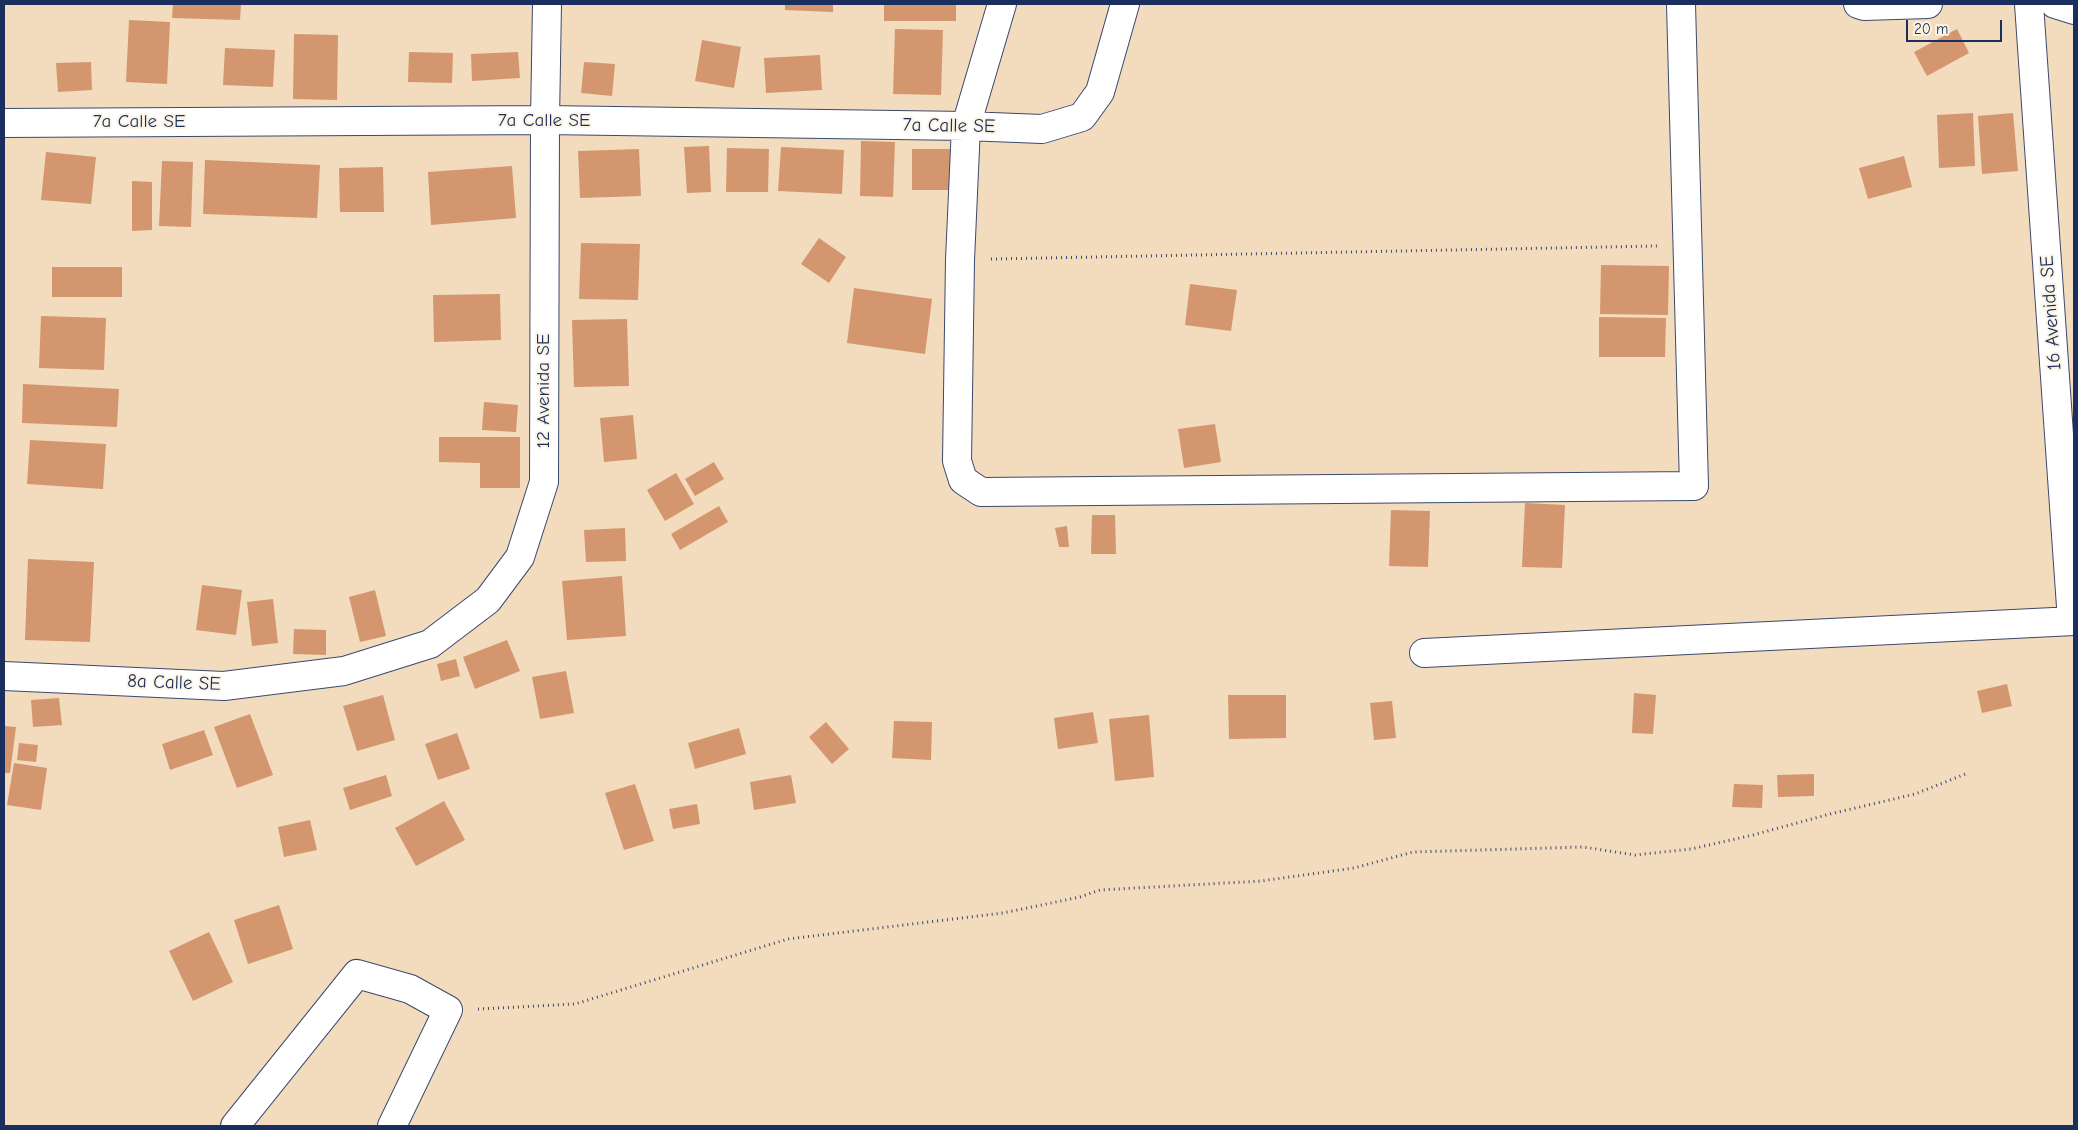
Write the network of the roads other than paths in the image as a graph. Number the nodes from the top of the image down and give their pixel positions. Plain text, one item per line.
1 (547, 4) edge
2 (1002, 4) edge
3 (1125, 4) edge
4 (1681, 4) edge
5 (1858, 4) edge
6 (1928, 4) edge
7 (2029, 4) edge
8 (2055, 4) edge
9 (2074, 10) edge
10 (545, 120) junction
11 (4, 123) edge
12 (966, 126) junction
13 (2073, 621) edge
14 (1424, 653) dead end
15 (344, 671) joint
16 (4, 676) edge
17 (235, 1126) edge
18 (392, 1126) edge

1 - 10 street, 12 Avenida SE
2 - 12 street
3 - 12 street, 7a Calle SE
4 - 12 street
5 - 6 street
7 - 13 street, 16 Avenida SE
8 - 9 street
10 - 11 street, 7a Calle SE
10 - 12 street, 7a Calle SE
10 - 15 street, 12 Avenida SE
13 - 14 street
15 - 16 street, 8a Calle SE
17 - 18 street

